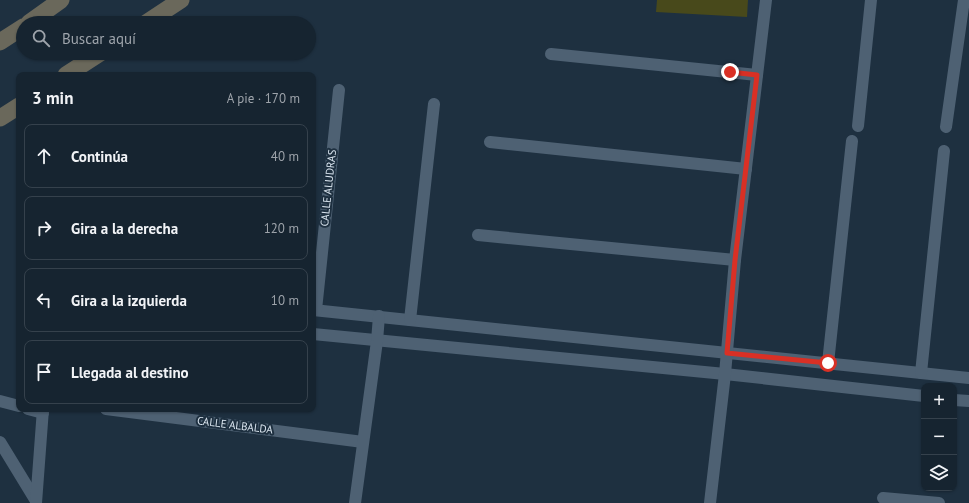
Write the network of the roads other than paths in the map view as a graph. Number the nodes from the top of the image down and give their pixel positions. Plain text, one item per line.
1 (62, 0) edge
2 (181, 0) edge
3 (766, 0) edge
4 (871, 0) edge
5 (964, 0) edge
6 (39, 16) edge
7 (157, 16) edge
8 (16, 32) edge
9 (0, 42) edge
10 (551, 54) dead end
11 (89, 60) edge
12 (71, 72) edge
13 (757, 75) junction
14 (339, 90) dead end
15 (434, 104) dead end
16 (16, 108) edge
17 (0, 118) edge
18 (858, 126) dead end
19 (946, 127) dead end
20 (852, 141) dead end
21 (490, 142) dead end
22 (944, 151) dead end
23 (746, 169) junction
24 (478, 235) dead end
25 (735, 260) junction
26 (316, 292) edge
27 (316, 310) edge
28 (379, 316) junction
29 (410, 320) junction
30 (316, 334) edge
31 (377, 341) junction
32 (712, 352) junction
33 (727, 353) junction
34 (828, 363) junction
35 (710, 373) junction
36 (921, 373) junction
37 (725, 374) junction
38 (969, 378) edge
39 (921, 396) edge
40 (957, 400) edge
41 (0, 401) edge
42 (969, 401) edge
43 (16, 405) edge
44 (43, 412) edge
45 (129, 412) edge
46 (0, 442) edge
47 (363, 442) junction
48 (882, 498) dead end
49 (36, 502) edge
50 (355, 503) edge
51 (710, 503) edge
52 (939, 503) edge

1 - 6 main road
2 - 7 main road
3 - 13 street
4 - 18 street
5 - 19 street
8 - 9 main road
10 - 13 street
11 - 12 main road
13 - 23 street
14 - 26 street, CALLE ALUDRAS
15 - 29 street
16 - 17 main road
20 - 34 street
21 - 23 street
22 - 36 street
23 - 25 street
24 - 25 street
25 - 33 street
27 - 28 street
28 - 29 street
28 - 31 street
29 - 32 street
30 - 31 street
31 - 35 street
31 - 47 street
32 - 33 street
32 - 35 street
33 - 34 street
33 - 37 street
34 - 36 street
35 - 37 street
36 - 38 street
37 - 39 street
37 - 51 street
40 - 42 street
41 - 43 street
44 - 49 street
45 - 47 street, CALLE ALBALDA
46 - 49 street
47 - 50 street
48 - 52 street

